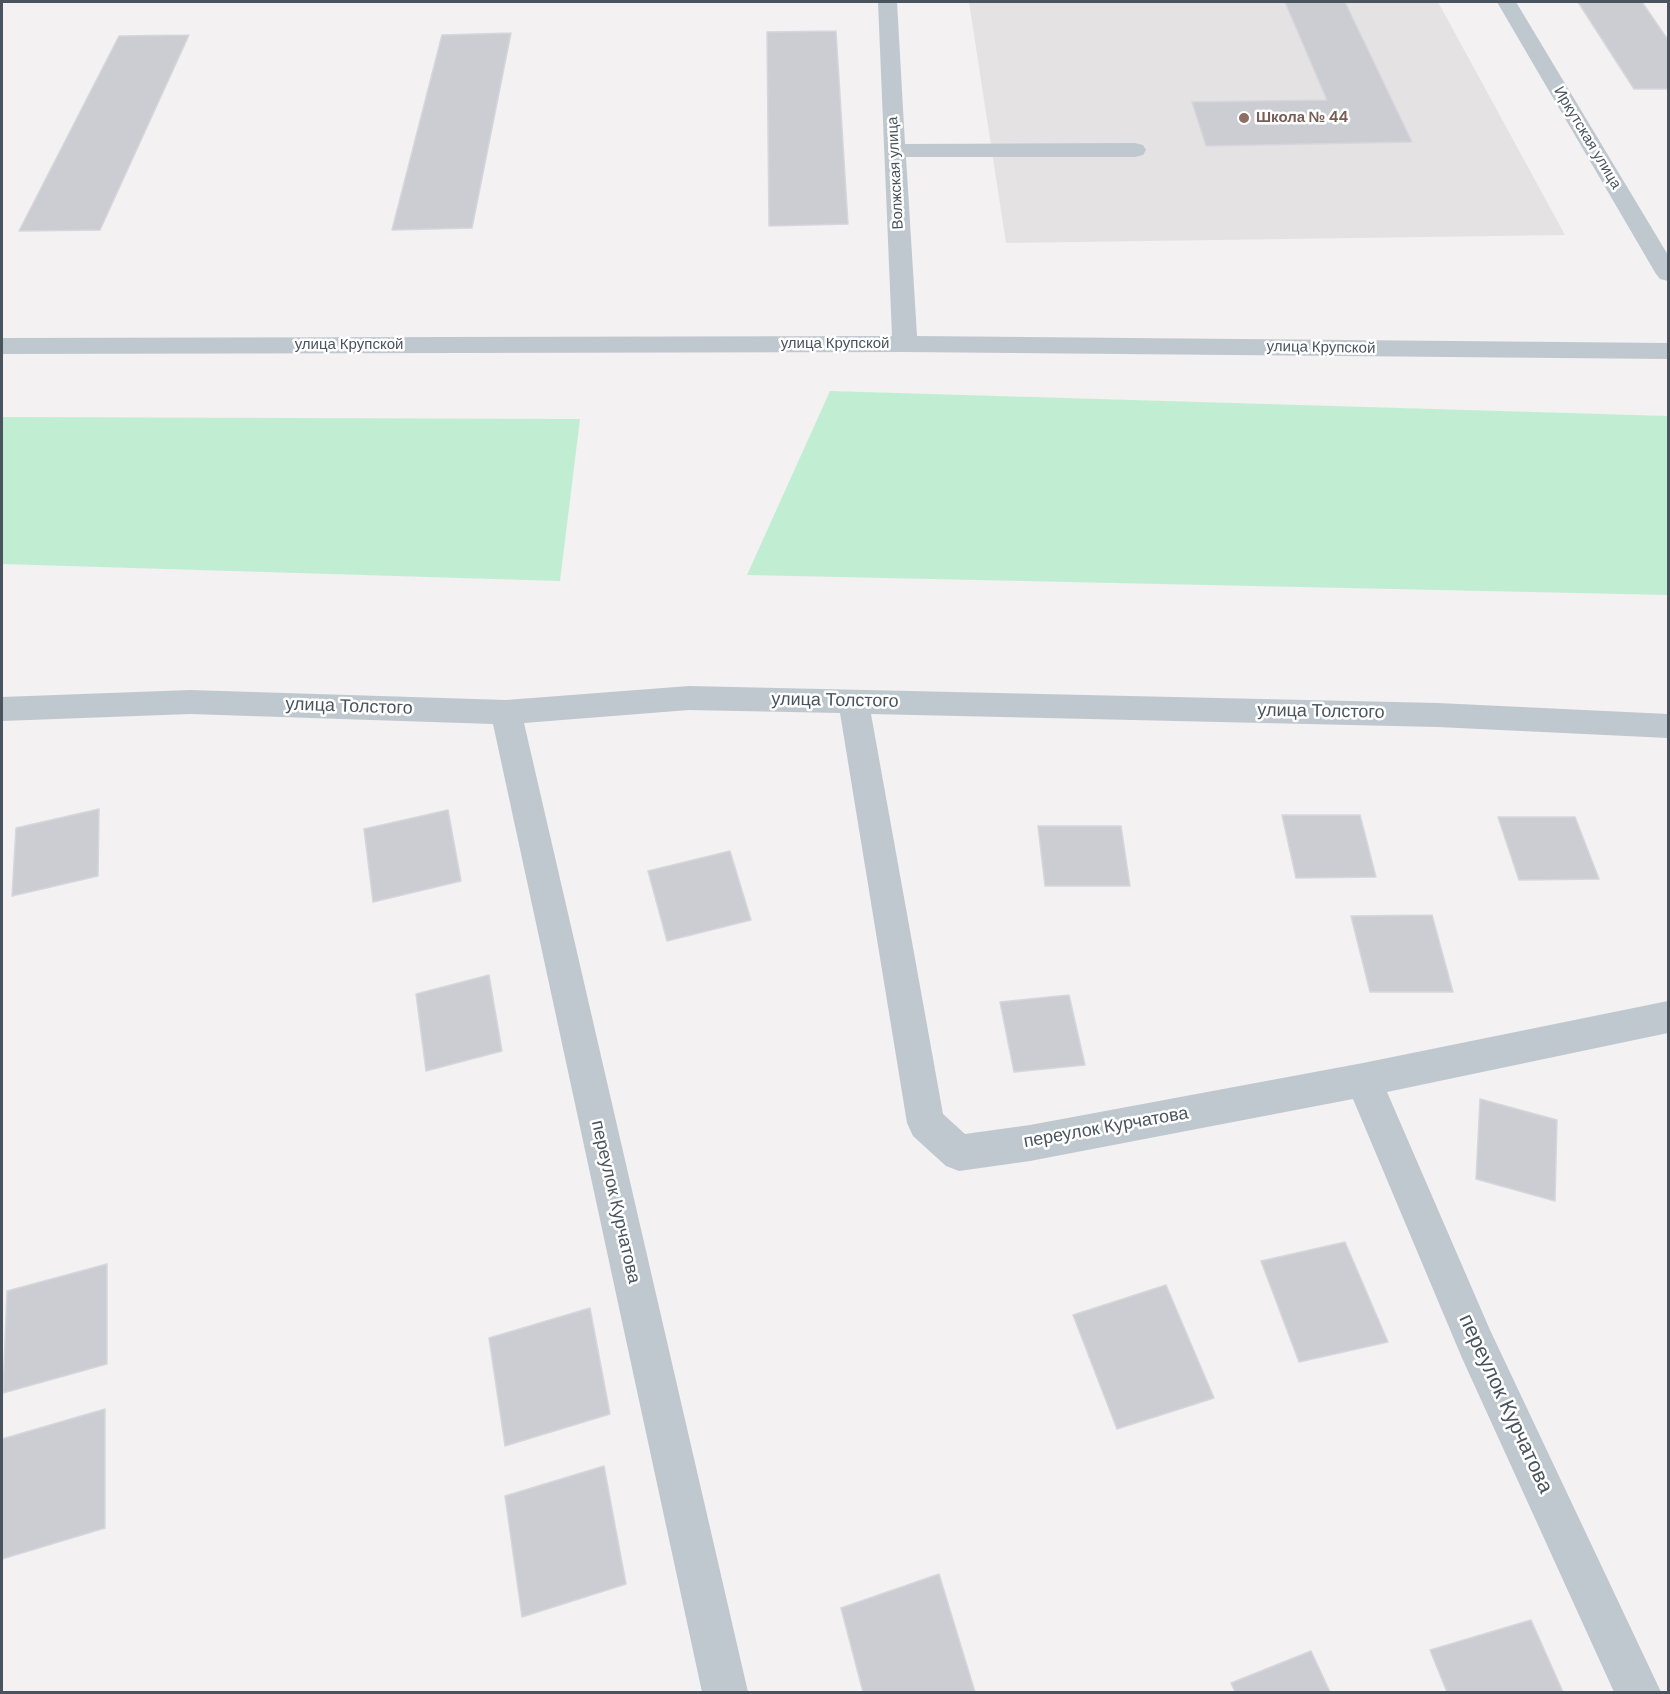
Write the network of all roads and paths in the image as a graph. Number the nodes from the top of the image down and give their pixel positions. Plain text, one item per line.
1 (887, 2) edge
2 (1506, 2) edge
3 (1135, 150) dead end
4 (895, 152) junction
5 (1668, 274) edge
6 (905, 344) junction
7 (2, 346) edge
8 (1668, 351) edge
9 (852, 701) junction
10 (2, 709) edge
11 (506, 712) junction
12 (1668, 726) edge
13 (1668, 1017) edge
14 (1363, 1080) junction
15 (725, 1692) edge
16 (1638, 1692) edge

1 - 4 street, Волжская улица
2 - 5 street, Иркутская улица
3 - 4 street
4 - 6 street, Волжская улица
6 - 7 street, улица Крупской
6 - 8 street, улица Крупской
9 - 11 street, улица Толстого
9 - 12 street, улица Толстого
9 - 14 street, переулок Курчатова
10 - 11 street, улица Толстого
11 - 15 street, переулок Курчатова
13 - 14 street, переулок Курчатова
14 - 16 street, переулок Курчатова

